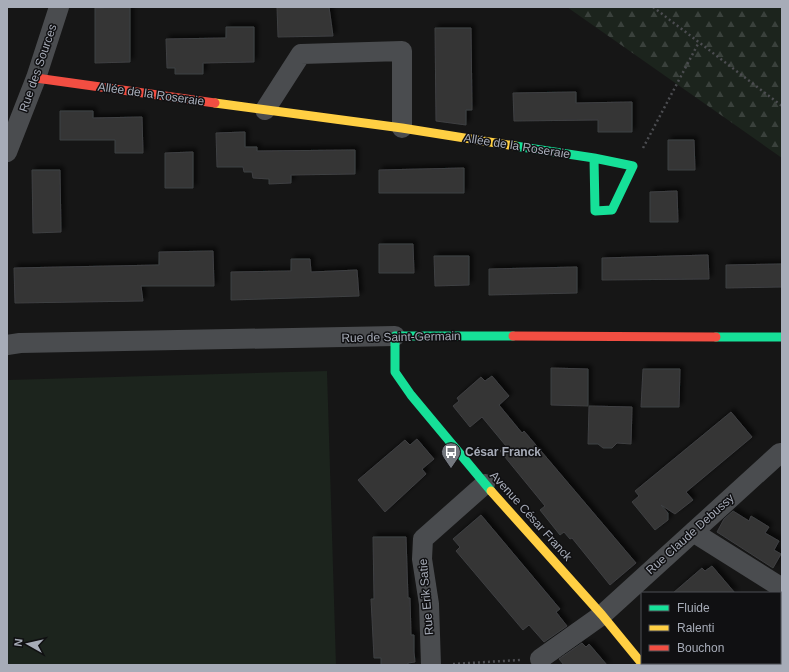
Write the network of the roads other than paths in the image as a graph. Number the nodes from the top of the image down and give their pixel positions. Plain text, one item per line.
1 (59, 7) edge
2 (36, 78) junction
3 (266, 110) junction
4 (402, 128) junction
5 (8, 147) edge
6 (594, 158) junction
7 (395, 336) junction
8 (782, 337) edge
9 (11, 342) edge
10 (782, 453) edge
11 (485, 484) junction
12 (693, 532) junction
13 (782, 588) edge
14 (602, 615) junction
15 (540, 659) road end
16 (641, 661) edge
17 (431, 665) edge

1 - 2 street, Rue des Sources
2 - 3 street, Allée de la Roseraie
2 - 5 street, Rue des Sources
3 - 4 street, Allée de la Roseraie
3 - 4 street
4 - 6 street, Allée de la Roseraie
6 - 6 street, Allée de la Roseraie
7 - 8 street, Rue de Saint-Germain
7 - 9 street, Rue de Saint-Germain
7 - 11 street, Avenue César Franck
10 - 12 street, Rue Claude Debussy
11 - 14 street, Avenue César Franck
11 - 17 street, Rue Erik Satie
12 - 13 street
12 - 14 street, Rue Claude Debussy
14 - 15 street, Rue Claude Debussy
14 - 16 street, Avenue César Franck

